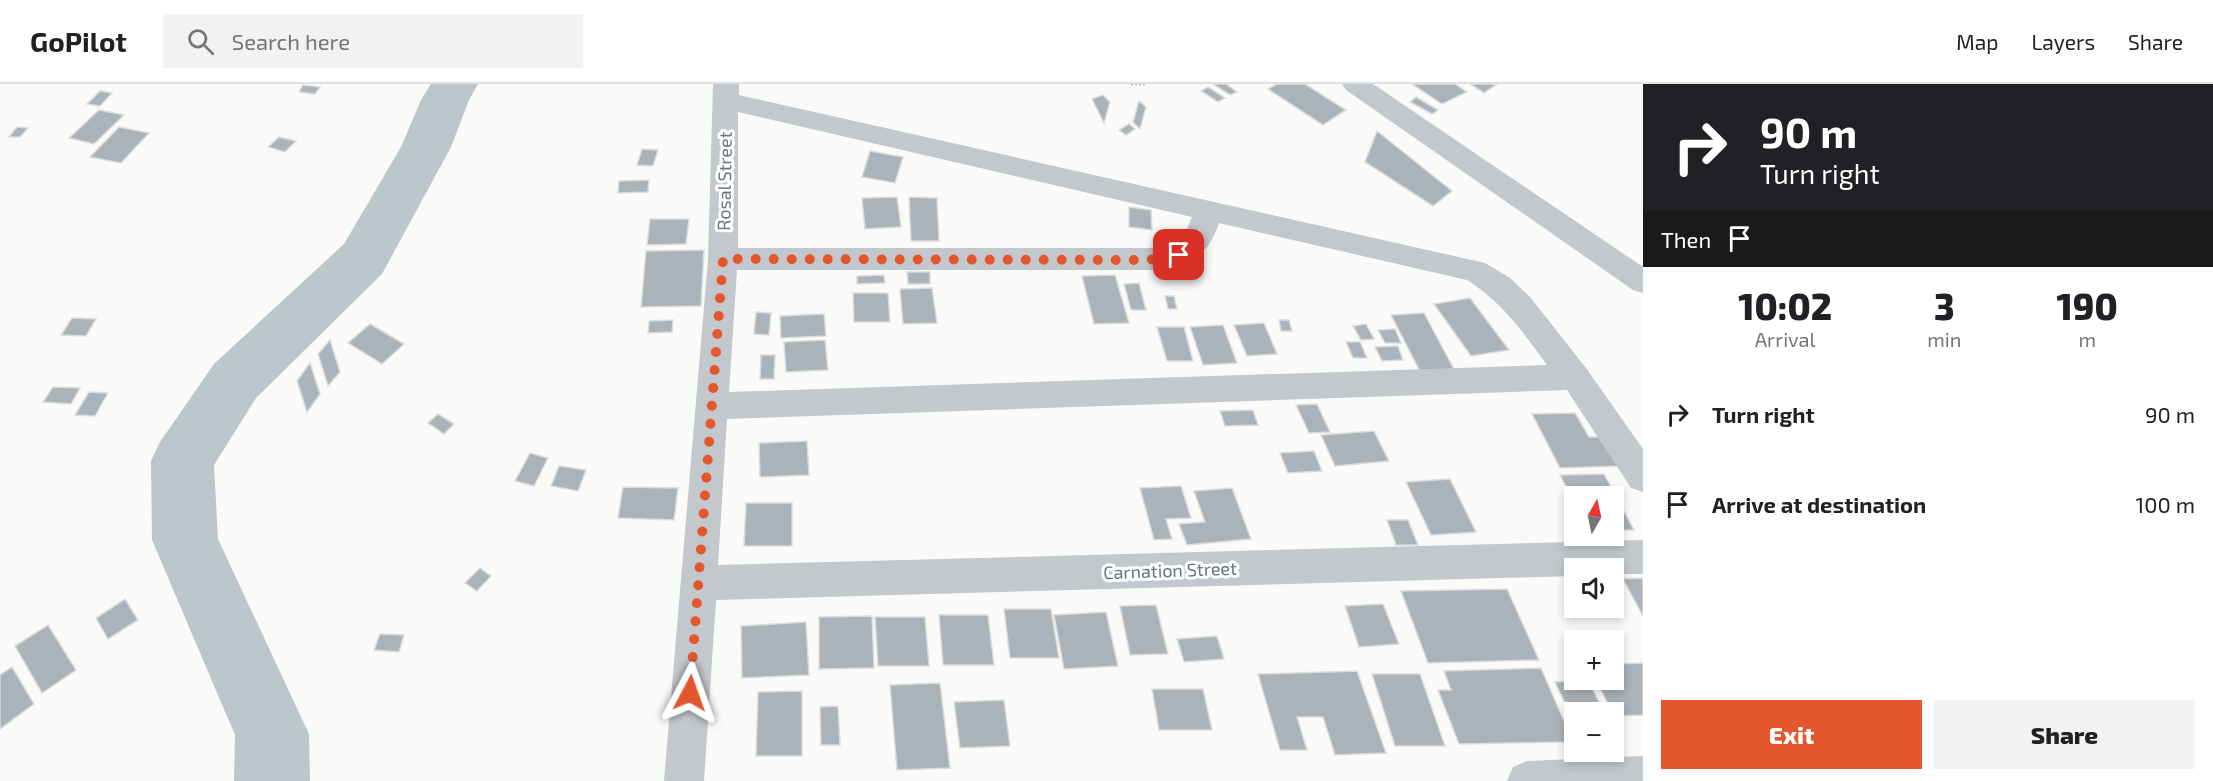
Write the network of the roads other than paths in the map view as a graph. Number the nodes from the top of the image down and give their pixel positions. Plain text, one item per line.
1 (1355, 84) edge
2 (726, 92) edge
3 (1208, 211) junction
4 (723, 259) junction
5 (1643, 282) edge
6 (1575, 377) junction
7 (711, 406) junction
8 (1643, 477) edge
9 (1643, 557) edge
10 (698, 583) junction
11 (1635, 778) edge
12 (684, 781) edge
13 (1527, 781) edge

1 - 5 street
2 - 3 street
2 - 4 street, Rosal Street
3 - 4 street
3 - 6 street
4 - 7 street, Rosal Street
6 - 7 street
6 - 8 street
7 - 10 street, Rosal Street
9 - 10 street, Carnation Street
10 - 12 street, Rosal Street
11 - 13 street

